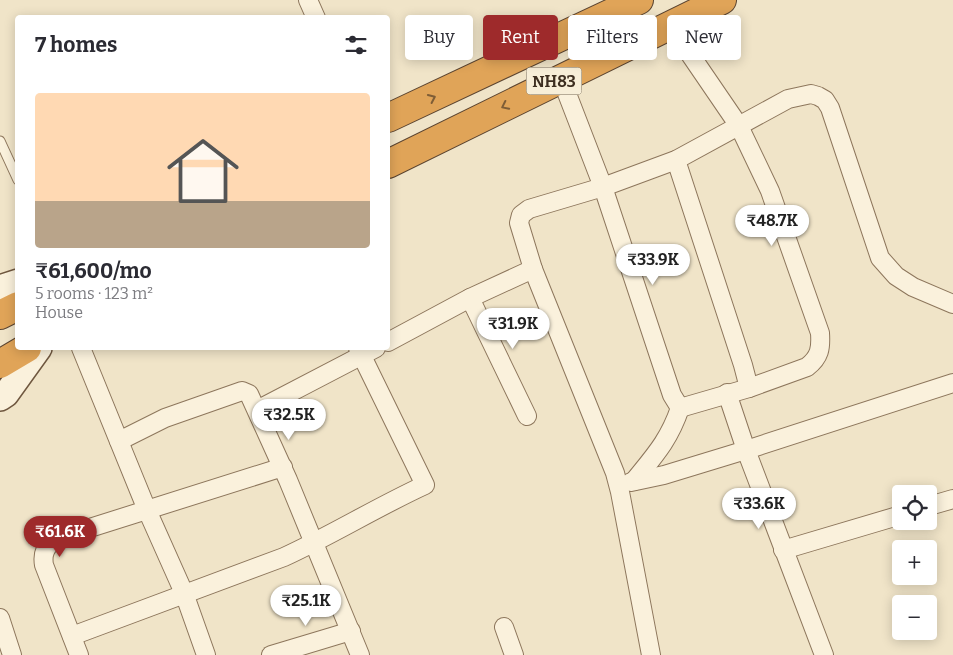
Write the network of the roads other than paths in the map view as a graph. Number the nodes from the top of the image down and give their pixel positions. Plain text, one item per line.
1 (308, 0) edge
2 (639, 0) edge
3 (722, 0) edge
4 (315, 15) edge
5 (691, 15) edge
6 (667, 26) edge
7 (694, 60) edge
8 (560, 78) junction
9 (390, 117) edge
10 (739, 126) junction
11 (0, 141) edge
12 (676, 160) junction
13 (390, 163) edge
14 (15, 174) edge
15 (603, 187) junction
16 (533, 269) junction
17 (15, 283) edge
18 (0, 288) edge
19 (470, 298) junction
20 (953, 304) edge
21 (15, 308) edge
22 (0, 315) edge
23 (390, 341) edge
24 (24, 350) edge
25 (38, 350) edge
26 (82, 350) edge
27 (366, 350) edge
28 (0, 364) edge
29 (953, 383) edge
30 (749, 388) junction
31 (727, 393) junction
32 (0, 398) edge
33 (680, 408) junction
34 (257, 410) junction
35 (527, 416) dead end
36 (118, 441) junction
37 (746, 450) junction
38 (283, 467) junction
39 (626, 483) junction
40 (953, 499) edge
41 (937, 504) edge
42 (147, 510) junction
43 (892, 518) edge
44 (315, 543) junction
45 (784, 550) junction
46 (184, 593) junction
47 (0, 618) edge
48 (504, 627) dead end
49 (351, 631) junction
50 (72, 636) junction
51 (12, 655) edge
52 (79, 655) edge
53 (206, 655) edge
54 (271, 655) edge
55 (360, 655) edge
56 (514, 655) edge
57 (651, 655) edge
58 (824, 655) edge

1 - 4 street
9 -> 2 highway, NH83
3 - 5 highway, NH83
6 - 8 highway, NH83
7 - 10 street
8 -> 13 highway, NH83
8 - 15 street
10 - 12 street
10 - 20 street
10 - 30 street
11 - 14 lane
12 - 15 street
12 - 30 street
15 - 16 street
15 - 33 street
16 - 19 street
16 - 39 street
17 - 18 street
19 - 23 street
19 - 35 street
21 - 22 highway
24 - 28 highway
25 - 32 street
26 - 36 street
27 - 34 street
27 - 44 street
29 - 37 street
30 - 31 street
31 - 33 street
31 - 37 street
33 - 39 street
34 - 36 street
34 - 38 street
36 - 42 street
37 - 39 street
37 - 45 street
38 - 42 street
38 - 44 street
39 - 57 street
40 - 41 street
42 - 46 street
42 - 50 street
43 - 45 street
44 - 46 street
44 - 49 street
45 - 58 street
46 - 50 street
46 - 53 street
47 - 51 street
48 - 56 street
49 - 54 street
49 - 55 street
50 - 52 street

